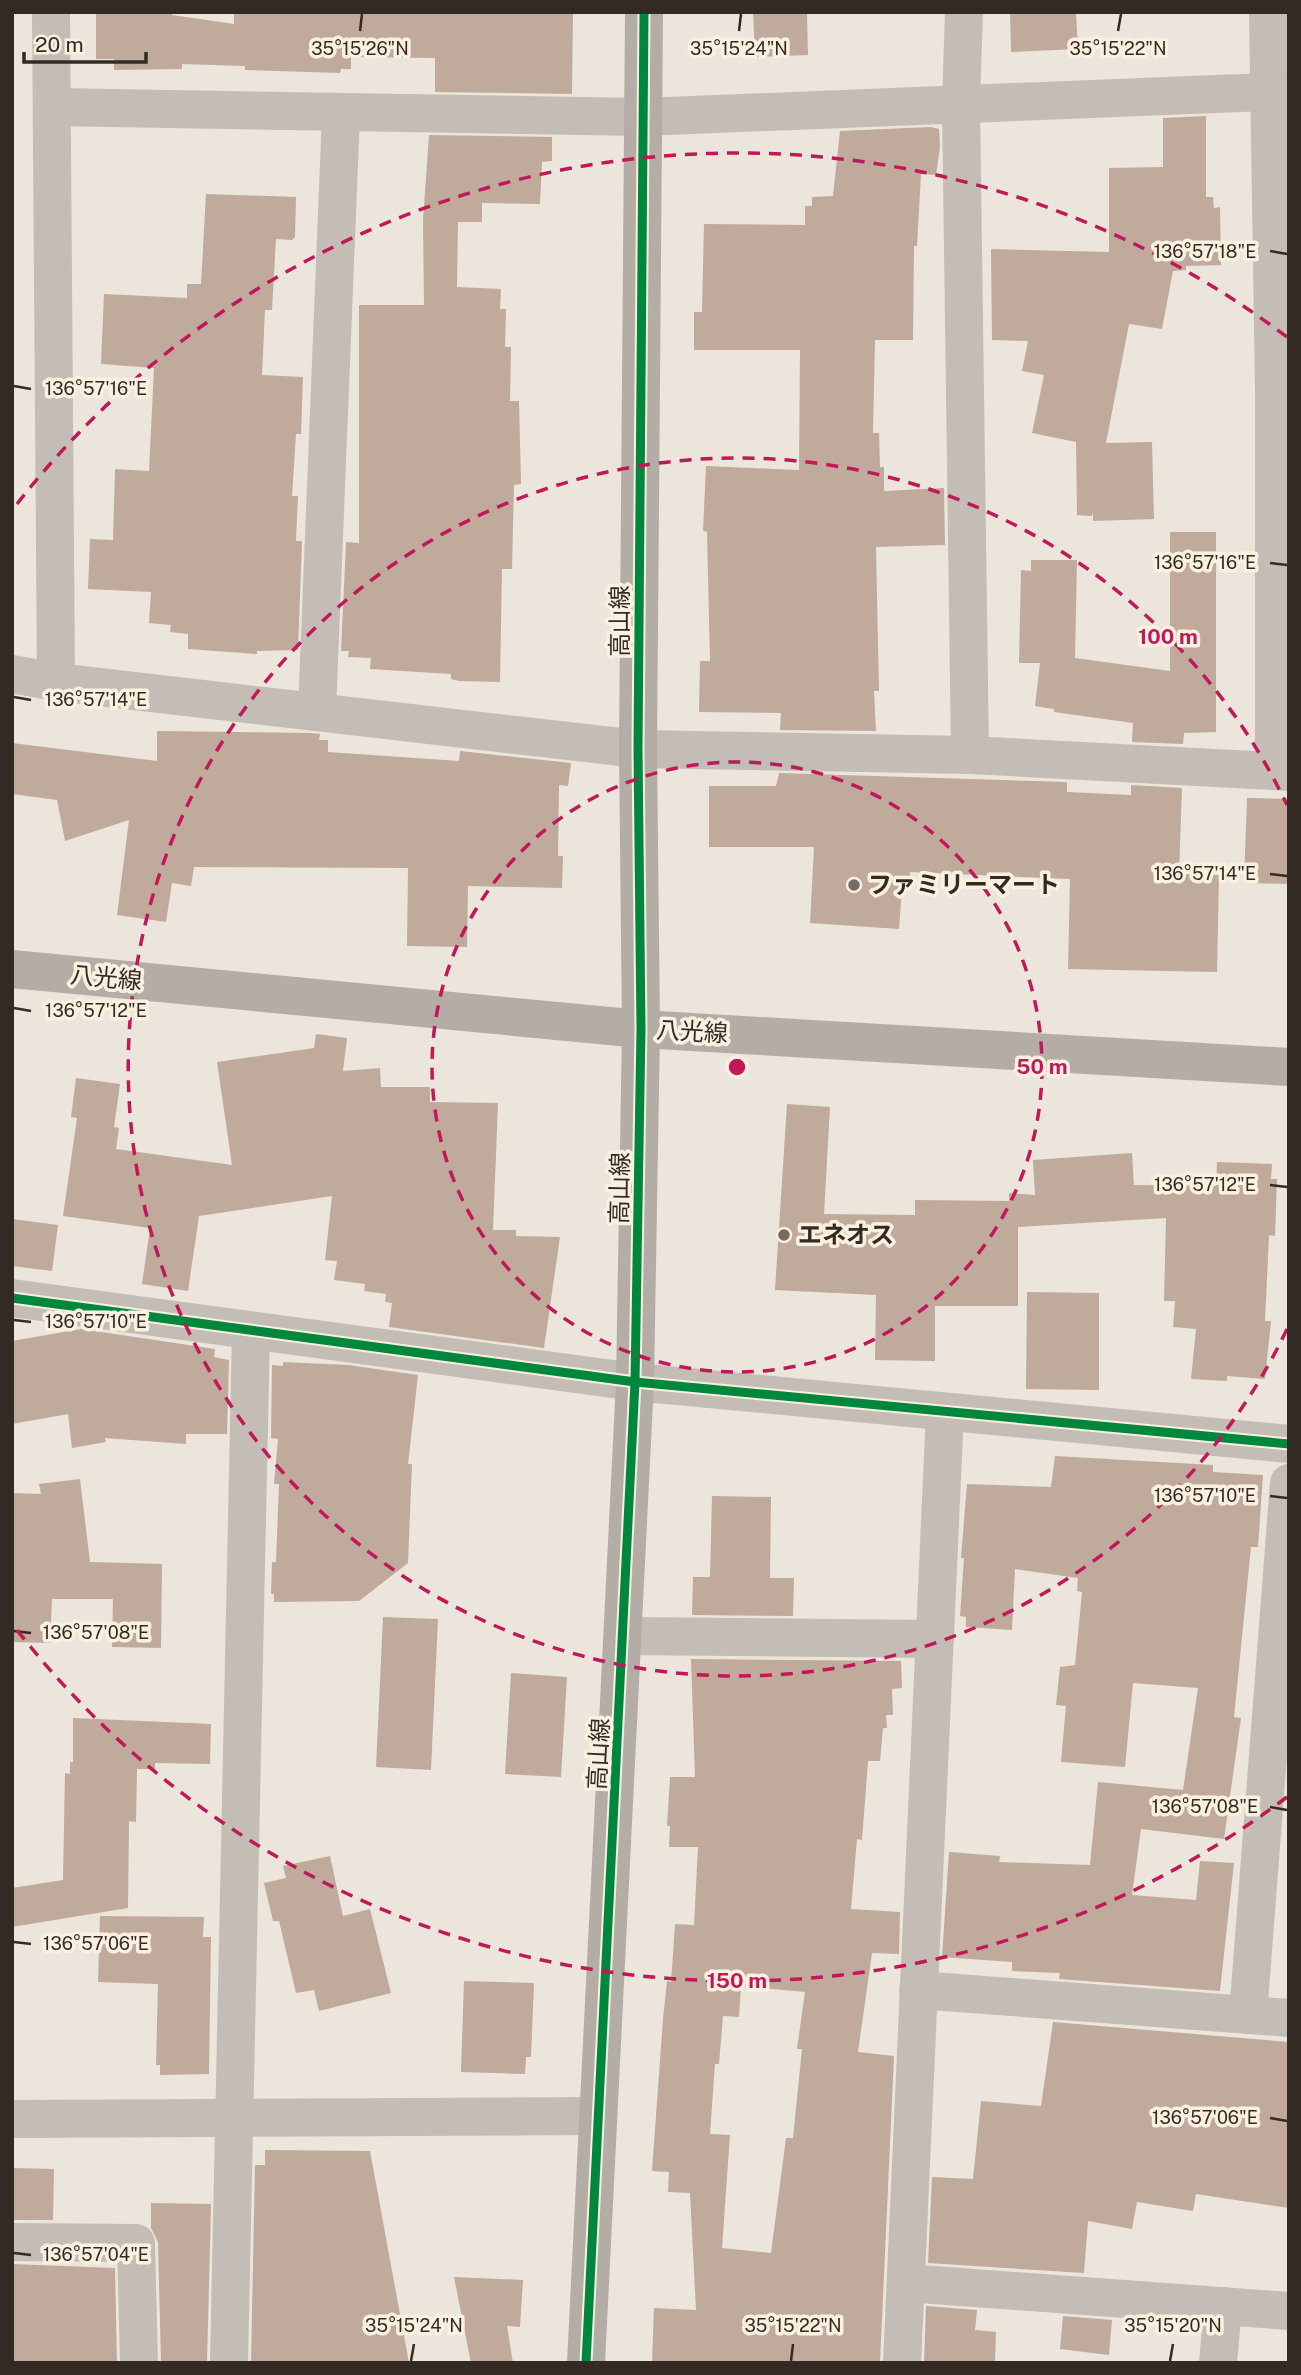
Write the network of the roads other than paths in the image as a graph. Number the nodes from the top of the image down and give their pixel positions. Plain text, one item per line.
1 (51, 12) edge
2 (644, 12) edge
3 (964, 12) edge
4 (1268, 12) edge
5 (1278, 91) edge
6 (961, 103) junction
7 (53, 107) junction
8 (341, 114) junction
9 (642, 117) junction
10 (1282, 388) edge
11 (12, 674) edge
12 (56, 682) junction
13 (317, 711) junction
14 (638, 749) junction
15 (970, 755) junction
16 (1282, 772) edge
17 (12, 969) edge
18 (641, 1029) junction
19 (1289, 1067) edge
20 (12, 1297) edge
21 (251, 1332) junction
22 (635, 1382) junction
23 (945, 1412) junction
24 (1289, 1444) edge
25 (1289, 1483) edge
26 (625, 1636) junction
27 (935, 1639) junction
28 (918, 1990) junction
29 (1248, 2015) junction
30 (1289, 2018) edge
31 (596, 2116) junction
32 (12, 2119) edge
33 (232, 2120) junction
34 (12, 2242) edge
35 (906, 2283) junction
36 (1223, 2306) junction
37 (1289, 2311) edge
38 (138, 2363) edge
39 (229, 2363) edge
40 (586, 2363) edge
41 (902, 2363) edge
42 (1218, 2363) edge

1 - 7 street
2 - 9 street, 高山線
3 - 6 street
4 - 5 street
5 - 6 street
5 - 10 street
6 - 9 street
6 - 15 street
7 - 8 street
7 - 12 street
8 - 9 street
8 - 13 street
9 - 14 street, 高山線
10 - 16 street
11 - 12 street
12 - 13 street
13 - 14 street
14 - 15 street
14 - 18 street, 高山線
15 - 16 street
17 - 18 street, 八光線
18 - 19 street, 八光線
18 - 22 street, 高山線
20 - 21 street
21 - 22 street
21 - 33 street
22 - 23 street
22 - 26 street, 高山線
23 - 24 street
23 - 27 street
25 - 29 street
26 - 27 street
26 - 31 street, 高山線
27 - 28 street
28 - 29 street
28 - 35 street
29 - 30 street
31 - 33 street
31 - 40 street, 高山線
32 - 33 street
33 - 39 street
34 - 38 street
35 - 36 street
35 - 41 street
36 - 37 street
36 - 42 street

